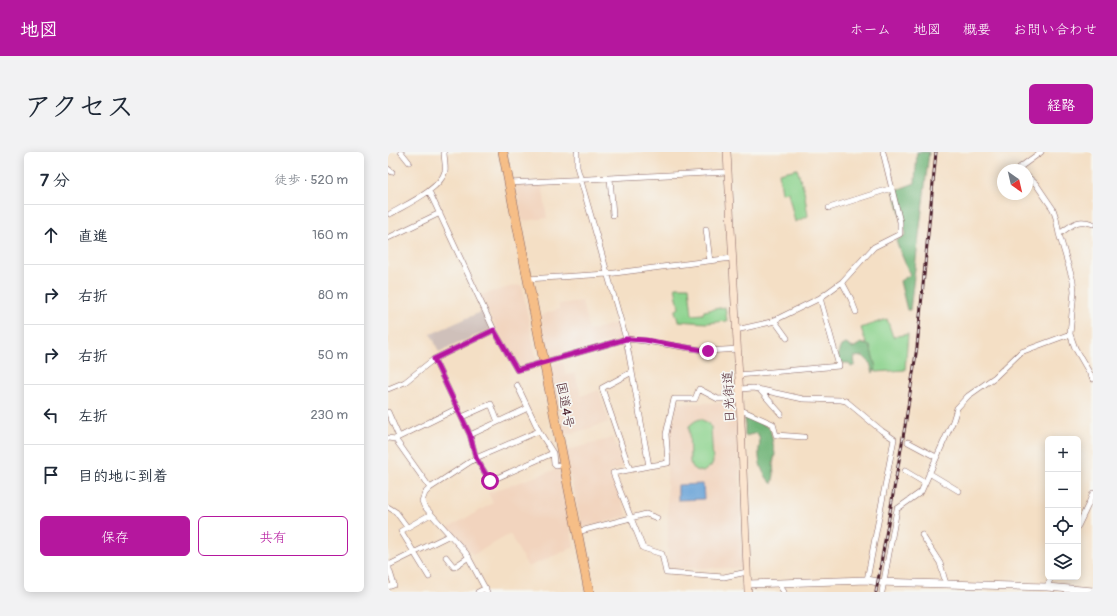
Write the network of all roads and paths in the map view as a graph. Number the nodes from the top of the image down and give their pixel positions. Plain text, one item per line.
1 (401, 152) edge
2 (444, 152) edge
3 (503, 152) edge
4 (577, 152) edge
5 (727, 152) edge
6 (883, 152) edge
7 (1041, 152) edge
8 (409, 162) dead end
9 (1024, 164) edge
10 (728, 172) junction
11 (610, 178) junction
12 (581, 179) junction
13 (1033, 181) edge
14 (509, 183) junction
15 (892, 188) junction
16 (429, 191) junction
17 (829, 208) dead end
18 (440, 213) junction
19 (390, 214) dead end
20 (613, 215) dead end
21 (1093, 224) edge
22 (706, 229) dead end
23 (1059, 234) junction
24 (388, 238) edge
25 (732, 258) junction
26 (710, 261) junction
27 (607, 274) junction
28 (528, 279) junction
29 (842, 282) junction
30 (820, 298) junction
31 (856, 312) dead end
32 (774, 320) junction
33 (494, 330) junction
34 (736, 330) junction
35 (1070, 334) junction
36 (787, 338) dead end
37 (626, 339) junction
38 (738, 350) junction
39 (434, 359) junction
40 (544, 363) junction
41 (632, 372) junction
42 (738, 374) junction
43 (1093, 379) edge
44 (518, 385) dead end
45 (388, 389) edge
46 (740, 389) junction
47 (760, 390) junction
48 (740, 398) junction
49 (458, 408) junction
50 (528, 408) junction
51 (741, 410) junction
52 (388, 412) edge
53 (781, 414) dead end
54 (462, 417) junction
55 (498, 422) junction
56 (539, 431) junction
57 (470, 435) junction
58 (804, 437) dead end
59 (388, 438) edge
60 (397, 438) junction
61 (908, 442) dead end
62 (553, 453) junction
63 (936, 457) junction
64 (476, 458) junction
65 (564, 464) junction
66 (649, 466) junction
67 (630, 470) junction
68 (905, 471) dead end
69 (929, 473) junction
70 (925, 483) junction
71 (430, 488) junction
72 (959, 491) dead end
73 (1093, 493) edge
74 (388, 507) edge
75 (431, 514) junction
76 (631, 517) junction
77 (657, 518) dead end
78 (1081, 520) edge
79 (407, 527) junction
80 (577, 532) junction
81 (450, 535) junction
82 (922, 535) dead end
83 (414, 554) junction
84 (446, 557) dead end
85 (469, 557) junction
86 (388, 564) edge
87 (747, 572) junction
88 (429, 577) dead end
89 (867, 580) junction
90 (1050, 580) edge
91 (884, 582) junction
92 (778, 583) junction
93 (748, 584) junction
94 (946, 584) junction
95 (388, 587) edge
96 (1047, 587) junction
97 (1004, 589) edge
98 (1025, 589) edge
99 (487, 590) edge
100 (1093, 591) edge
101 (478, 592) edge
102 (589, 592) edge
103 (748, 592) edge
104 (784, 592) edge
105 (882, 592) edge

1 - 8 street
2 - 16 street
3 - 14 highway, 国道4号
4 - 12 street
5 - 10 main road, 日光街道
6 - 15 street
7 - 9 street
10 - 11 street
10 - 25 main road, 日光街道
11 - 12 street
11 - 20 street
12 - 14 street
12 - 27 street
13 - 23 street
14 - 28 highway, 国道4号
15 - 17 street
15 - 29 street
16 - 18 street
16 - 19 street
18 - 24 street
18 - 33 street
21 - 23 street
22 - 26 street
23 - 35 street
25 - 26 street
25 - 34 main road, 日光街道
26 - 27 street
27 - 28 street
27 - 37 street
28 - 40 highway, 国道4号
29 - 30 street
29 - 31 street
30 - 32 street
30 - 42 street
32 - 34 street
32 - 36 street
33 - 39 street
33 - 40 street
34 - 38 main road, 日光街道
35 - 43 street
35 - 63 street
37 - 38 street
37 - 40 street
37 - 41 street
38 - 42 main road, 日光街道
39 - 45 street
39 - 49 street
40 - 65 highway, 国道4号
41 - 66 street
41 - 67 street
42 - 46 main road, 日光街道
44 - 50 street
46 - 47 street
46 - 48 main road, 日光街道
47 - 53 street
47 - 89 street
48 - 51 main road, 日光街道
48 - 66 street
49 - 54 street
49 - 60 street
50 - 55 street
50 - 56 street
51 - 58 street
51 - 87 main road, 日光街道
52 - 60 street
54 - 55 street
54 - 57 street
55 - 57 street
56 - 62 street
56 - 64 street
57 - 64 street
59 - 60 street
60 - 71 street
61 - 63 street
62 - 64 street
62 - 65 street
63 - 69 street
64 - 71 street
65 - 80 highway, 国道4号
66 - 67 street
67 - 76 street
68 - 70 street
69 - 70 street
69 - 72 street
70 - 91 street
71 - 75 street
73 - 78 street
74 - 79 street
75 - 79 street
75 - 81 street
76 - 77 street
76 - 80 street
76 - 87 street
79 - 83 street
80 - 102 highway, 国道4号
81 - 83 street
81 - 85 street
82 - 94 street
83 - 86 street
83 - 88 street
84 - 85 street
85 - 99 street
86 - 95 street
87 - 93 main road, 日光街道
89 - 91 street
89 - 92 street
90 - 96 street
91 - 94 street
91 - 105 street
92 - 93 street
92 - 104 street
93 - 103 main road, 日光街道
94 - 97 street
96 - 98 street
96 - 100 street
97 - 98 street
99 - 101 street

